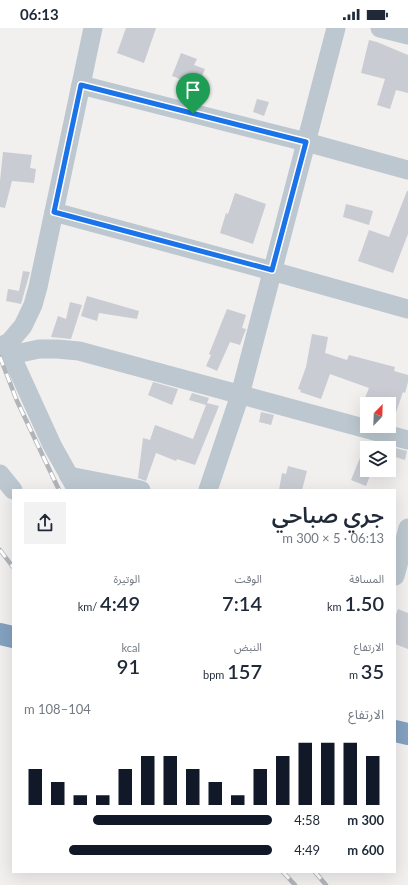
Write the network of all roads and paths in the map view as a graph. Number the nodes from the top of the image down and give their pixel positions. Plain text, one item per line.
1 (93, 28) edge
2 (336, 28) edge
3 (380, 28) edge
4 (408, 35) edge
5 (81, 85) junction
6 (306, 142) junction
7 (408, 170) edge
8 (54, 212) junction
9 (272, 270) junction
10 (408, 309) edge
11 (6, 345) edge
12 (240, 395) junction
13 (408, 440) edge
14 (0, 474) edge
15 (73, 483) edge
16 (12, 489) edge
17 (131, 489) edge
18 (208, 489) edge
19 (404, 540) edge
20 (396, 572) edge
21 (0, 634) edge
22 (12, 637) edge
23 (396, 731) edge
24 (408, 734) edge

1 - 5 street
2 - 6 street
3 - 4 street
5 - 6 street
5 - 8 street
6 - 7 street
6 - 9 street
8 - 9 street
8 - 11 street
9 - 10 street
9 - 12 street
11 - 12 street
11 - 15 street
12 - 13 street
12 - 18 street
14 - 16 street
15 - 17 street
19 - 20 street
21 - 22 highway
23 - 24 highway

